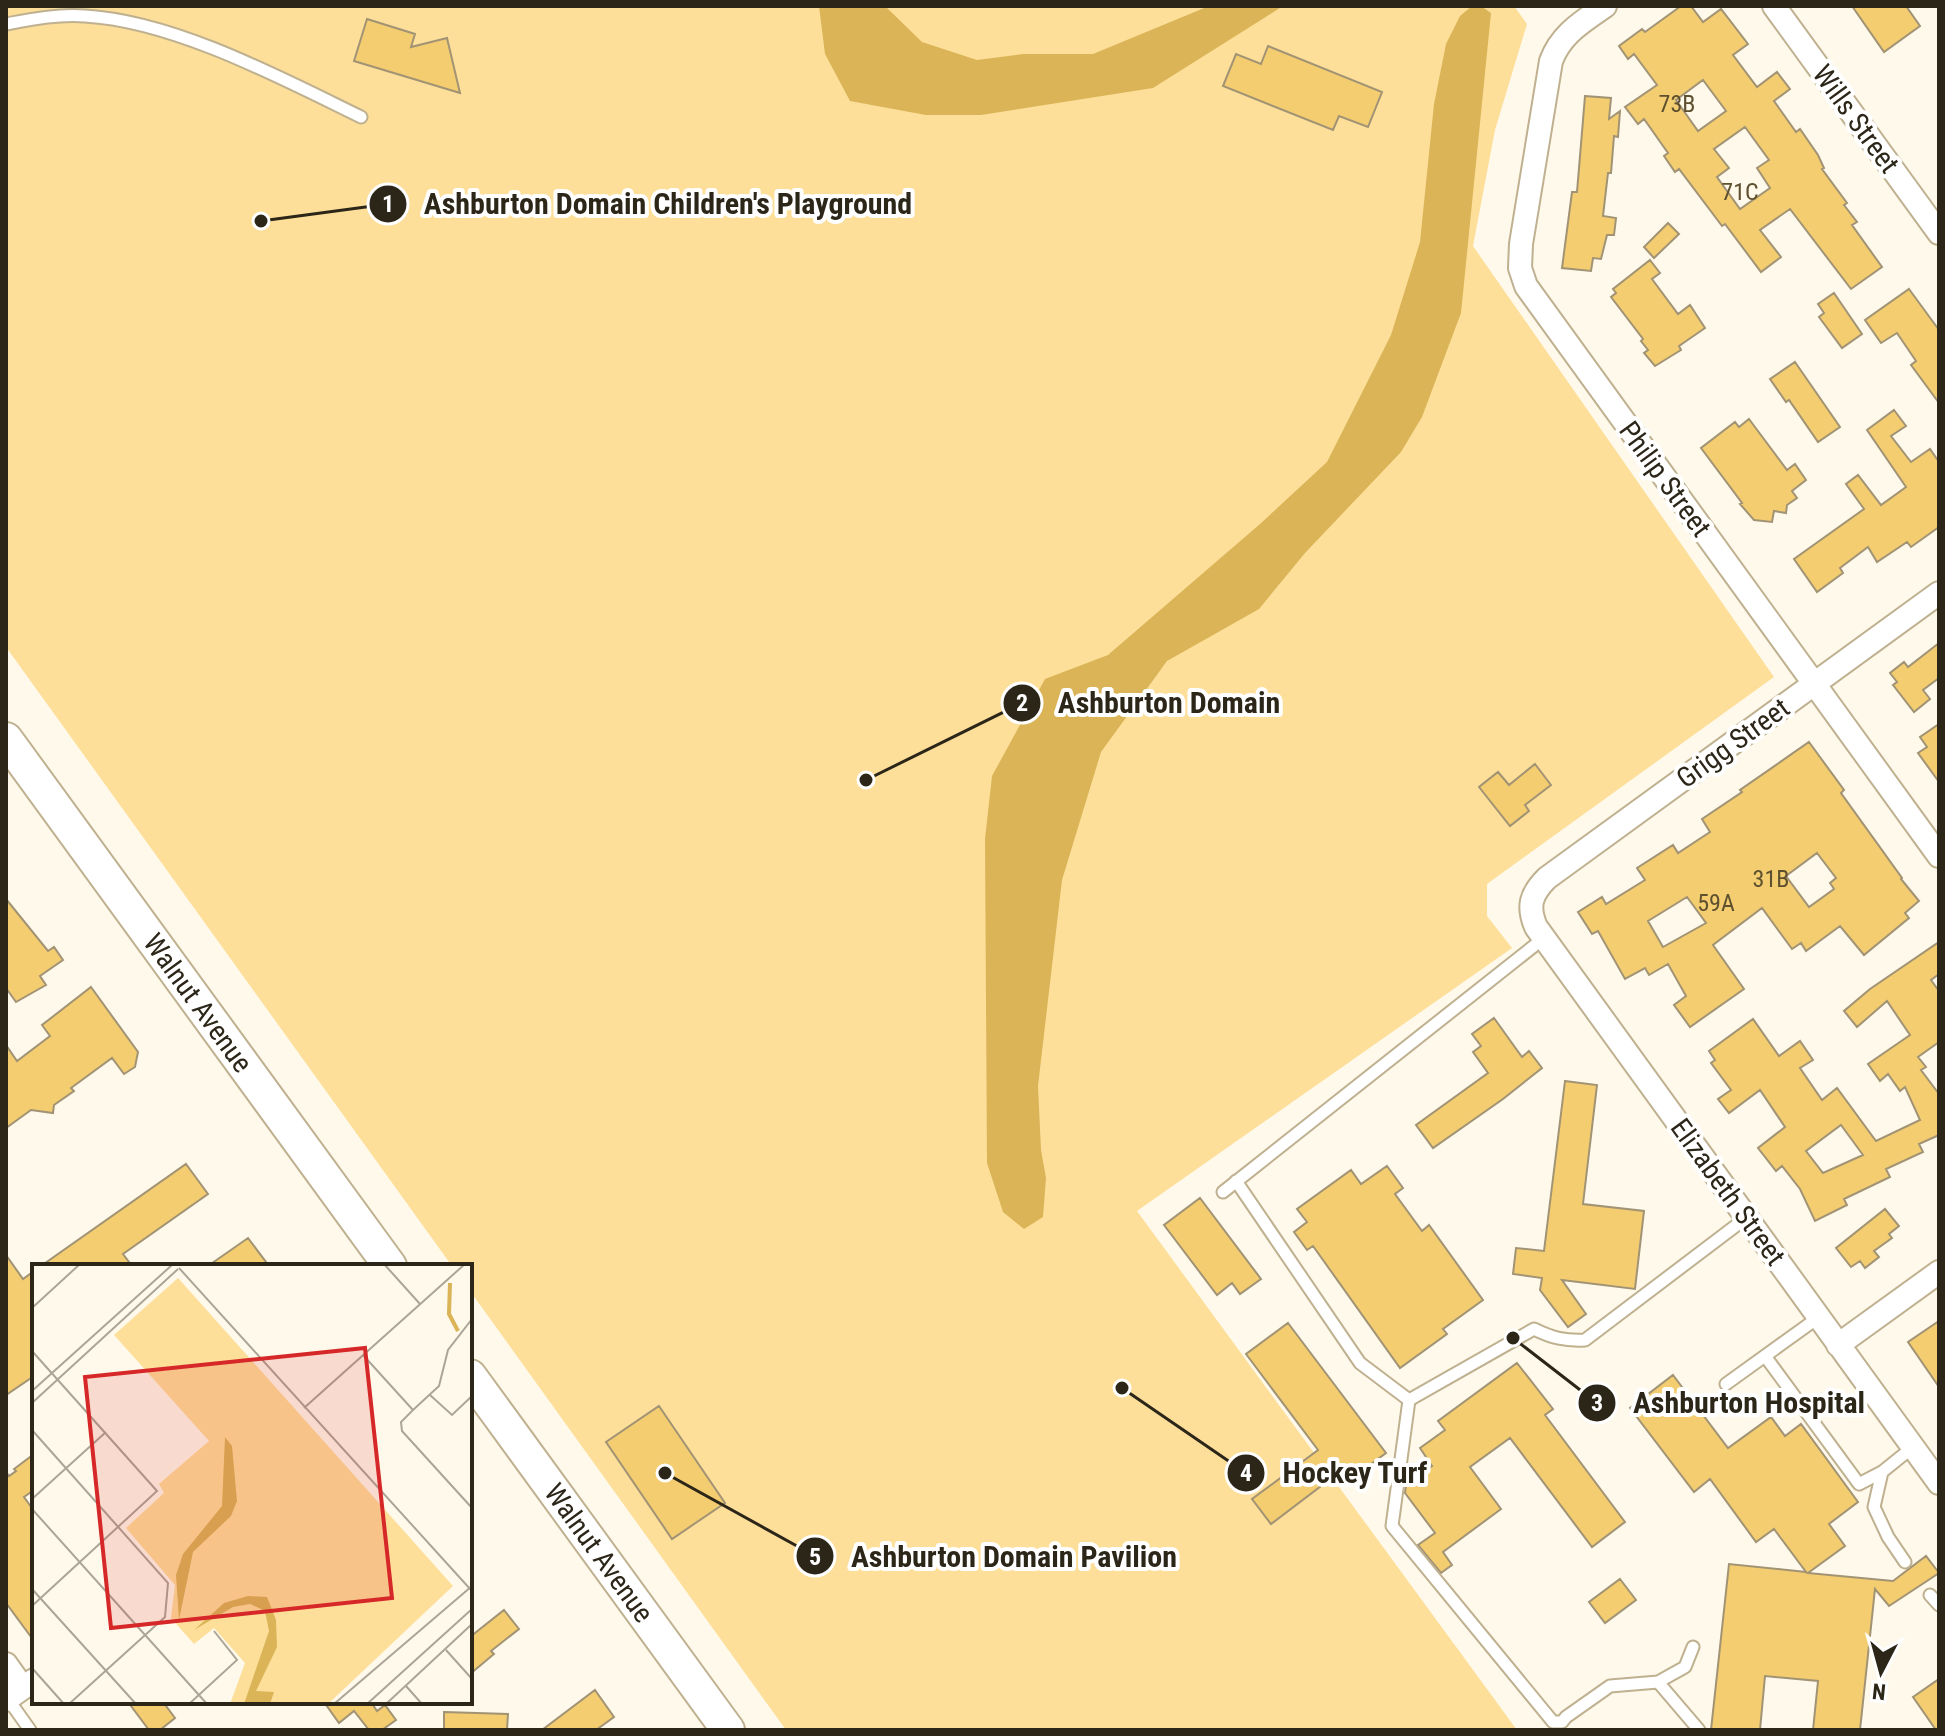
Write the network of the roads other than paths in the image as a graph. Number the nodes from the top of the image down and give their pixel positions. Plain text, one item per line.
1 (1605, 6) edge
2 (1774, 6) edge
3 (6, 24) edge
4 (361, 117) dead end
5 (1939, 233) edge
6 (1939, 593) edge
7 (1814, 684) junction
8 (6, 739) edge
9 (1939, 856) edge
10 (1531, 896) joint
11 (1544, 938) junction
12 (1236, 1181) junction
13 (1223, 1192) dead end
14 (1746, 1218) junction
15 (389, 1264) edge
16 (1939, 1272) edge
17 (1819, 1317) junction
18 (1838, 1345) junction
19 (1765, 1356) junction
20 (472, 1379) edge
21 (1726, 1384) dead end
22 (1409, 1400) junction
23 (1913, 1447) junction
24 (1882, 1472) junction
25 (1939, 1483) edge
26 (1905, 1562) dead end
27 (1930, 1595) dead end
28 (1939, 1605) edge
29 (1693, 1647) dead end
30 (6, 1664) edge
31 (1658, 1682) junction
32 (18, 1692) edge
33 (30, 1730) edge
34 (728, 1730) edge
35 (1699, 1730) edge

1 - 7 street, Philip Street
2 - 5 street, Wills Street
3 - 4 lane
6 - 7 street, Grigg Street
7 - 9 street, Philip Street
7 - 10 street, Grigg Street
8 - 15 main road, Walnut Avenue
10 - 11 street, Elizabeth Street
11 - 12 lane
11 - 14 street, Elizabeth Street
12 - 13 lane
12 - 22 lane
14 - 17 street, Elizabeth Street
14 - 22 lane
16 - 18 street
17 - 18 street, Elizabeth Street
17 - 19 lane
18 - 23 street, Elizabeth Street
19 - 21 lane
19 - 24 lane
20 - 34 main road, Walnut Avenue
22 - 31 lane
23 - 24 lane
23 - 25 street, Elizabeth Street
24 - 26 lane
27 - 28 lane
29 - 31 lane
30 - 32 street
31 - 35 lane
32 - 33 lane

